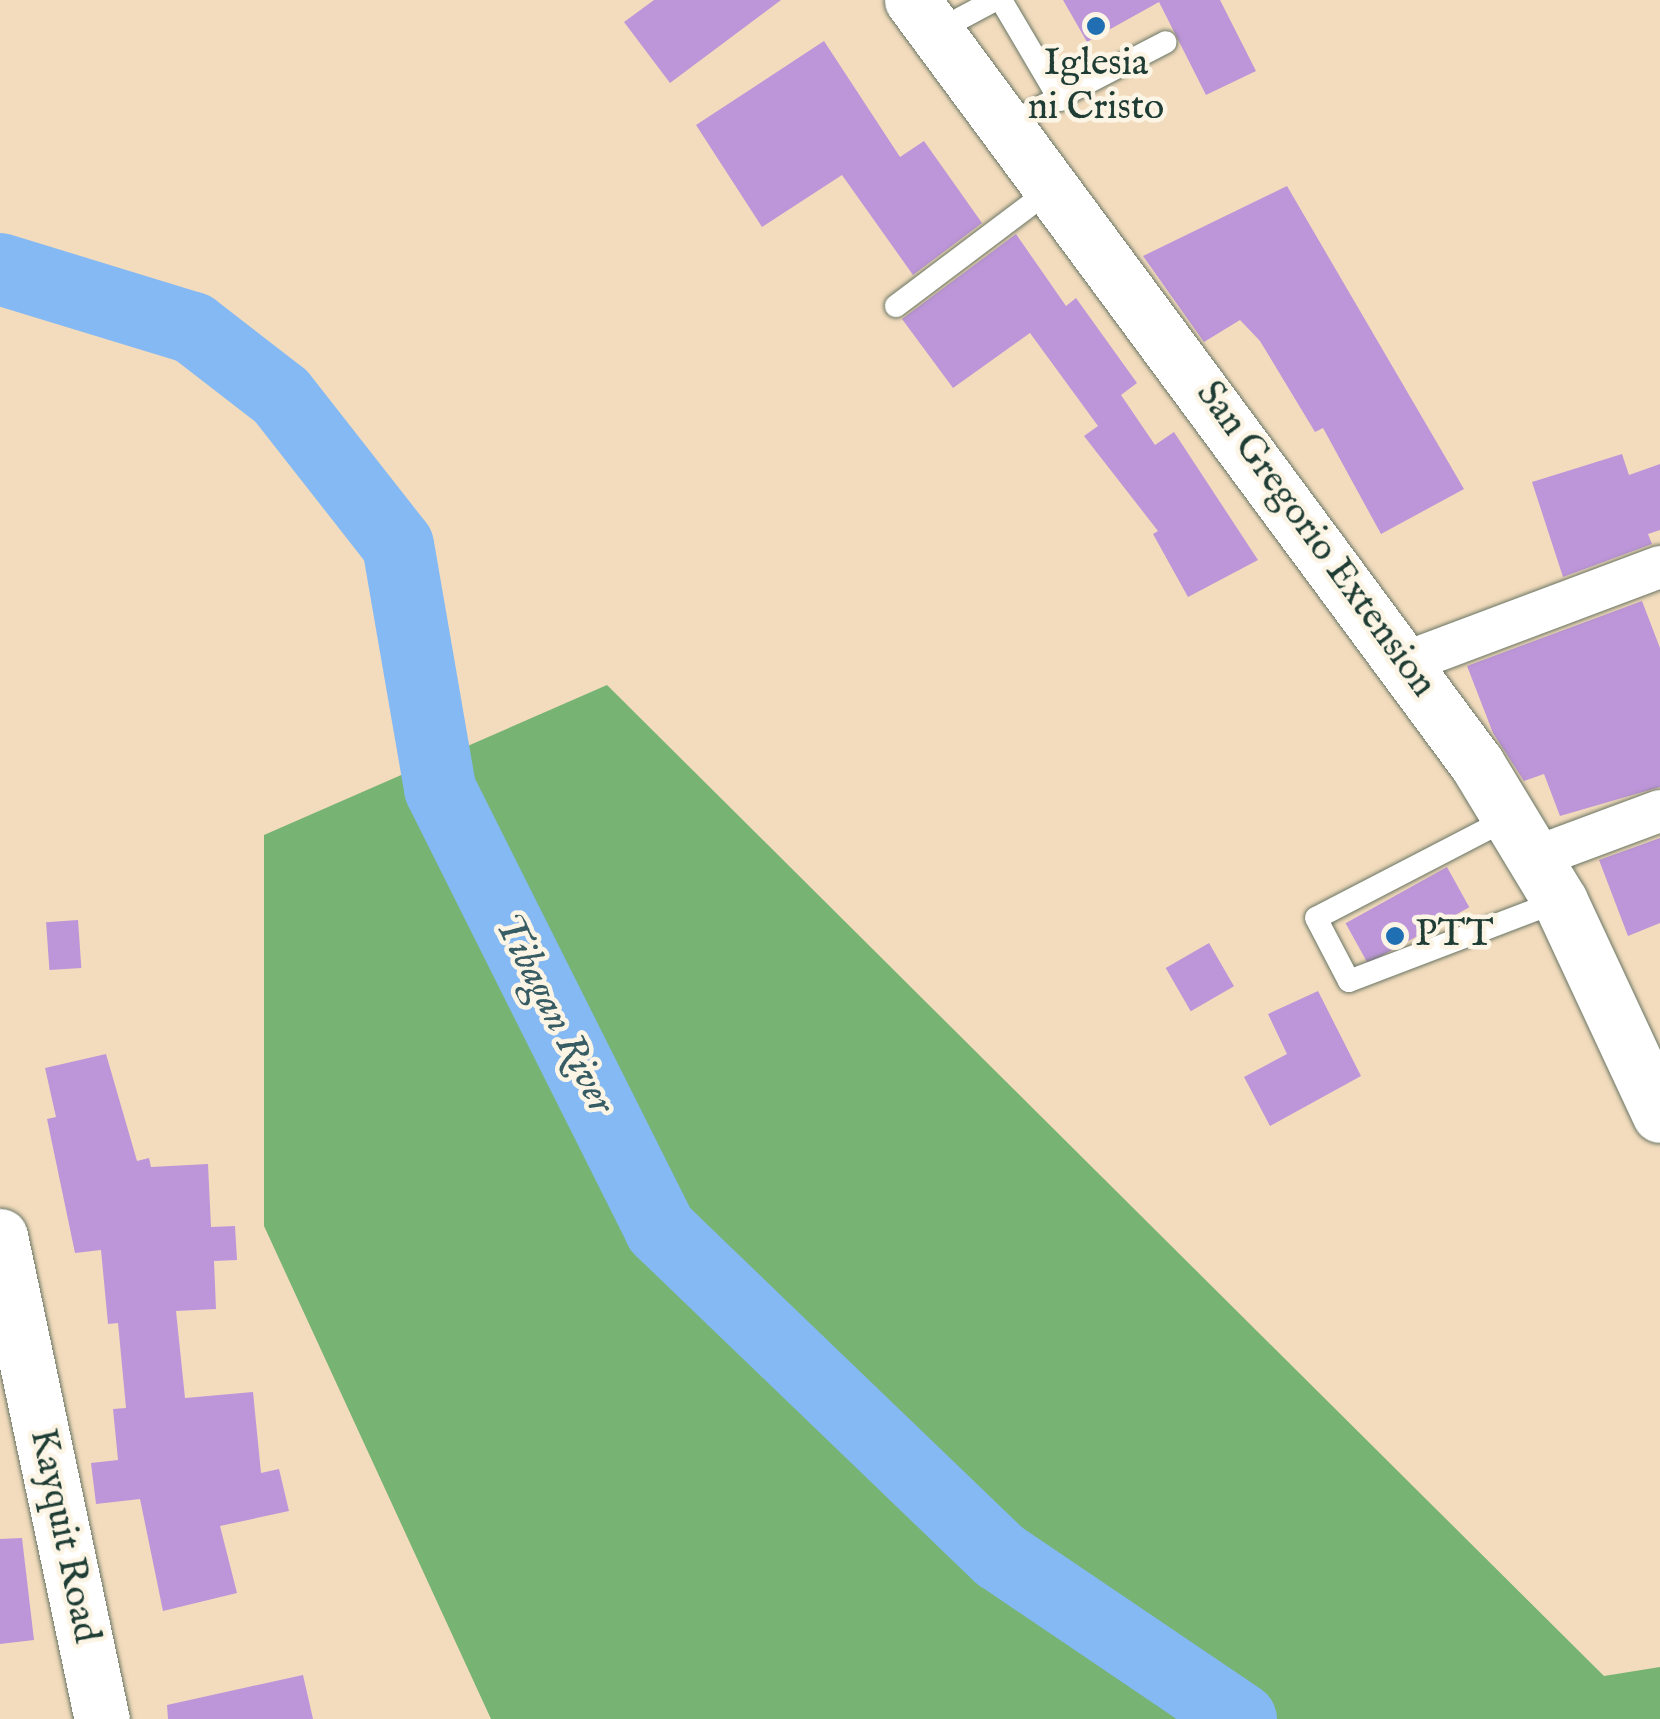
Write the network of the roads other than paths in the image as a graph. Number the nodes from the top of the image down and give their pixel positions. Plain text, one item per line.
1 (998, 0) edge
2 (924, 16) edge
3 (1166, 42) dead end
4 (1060, 100) junction
5 (1004, 126) junction
6 (1051, 189) junction
7 (896, 306) dead end
8 (1660, 567) edge
9 (1408, 662) junction
10 (1660, 811) edge
11 (1536, 858) junction
12 (1660, 1116) edge
13 (0, 1236) edge
14 (102, 1719) edge

1 - 2 lane
1 - 4 lane
2 - 5 main road, San Gregorio Extension
3 - 4 lane
4 - 5 lane
5 - 6 main road, San Gregorio Extension
6 - 7 lane
6 - 9 main road, San Gregorio Extension
8 - 9 street
9 - 11 main road, San Gregorio Extension
10 - 11 street
11 - 11 lane
11 - 12 main road, San Gregorio Extension
13 - 14 main road, Kayquit Road

